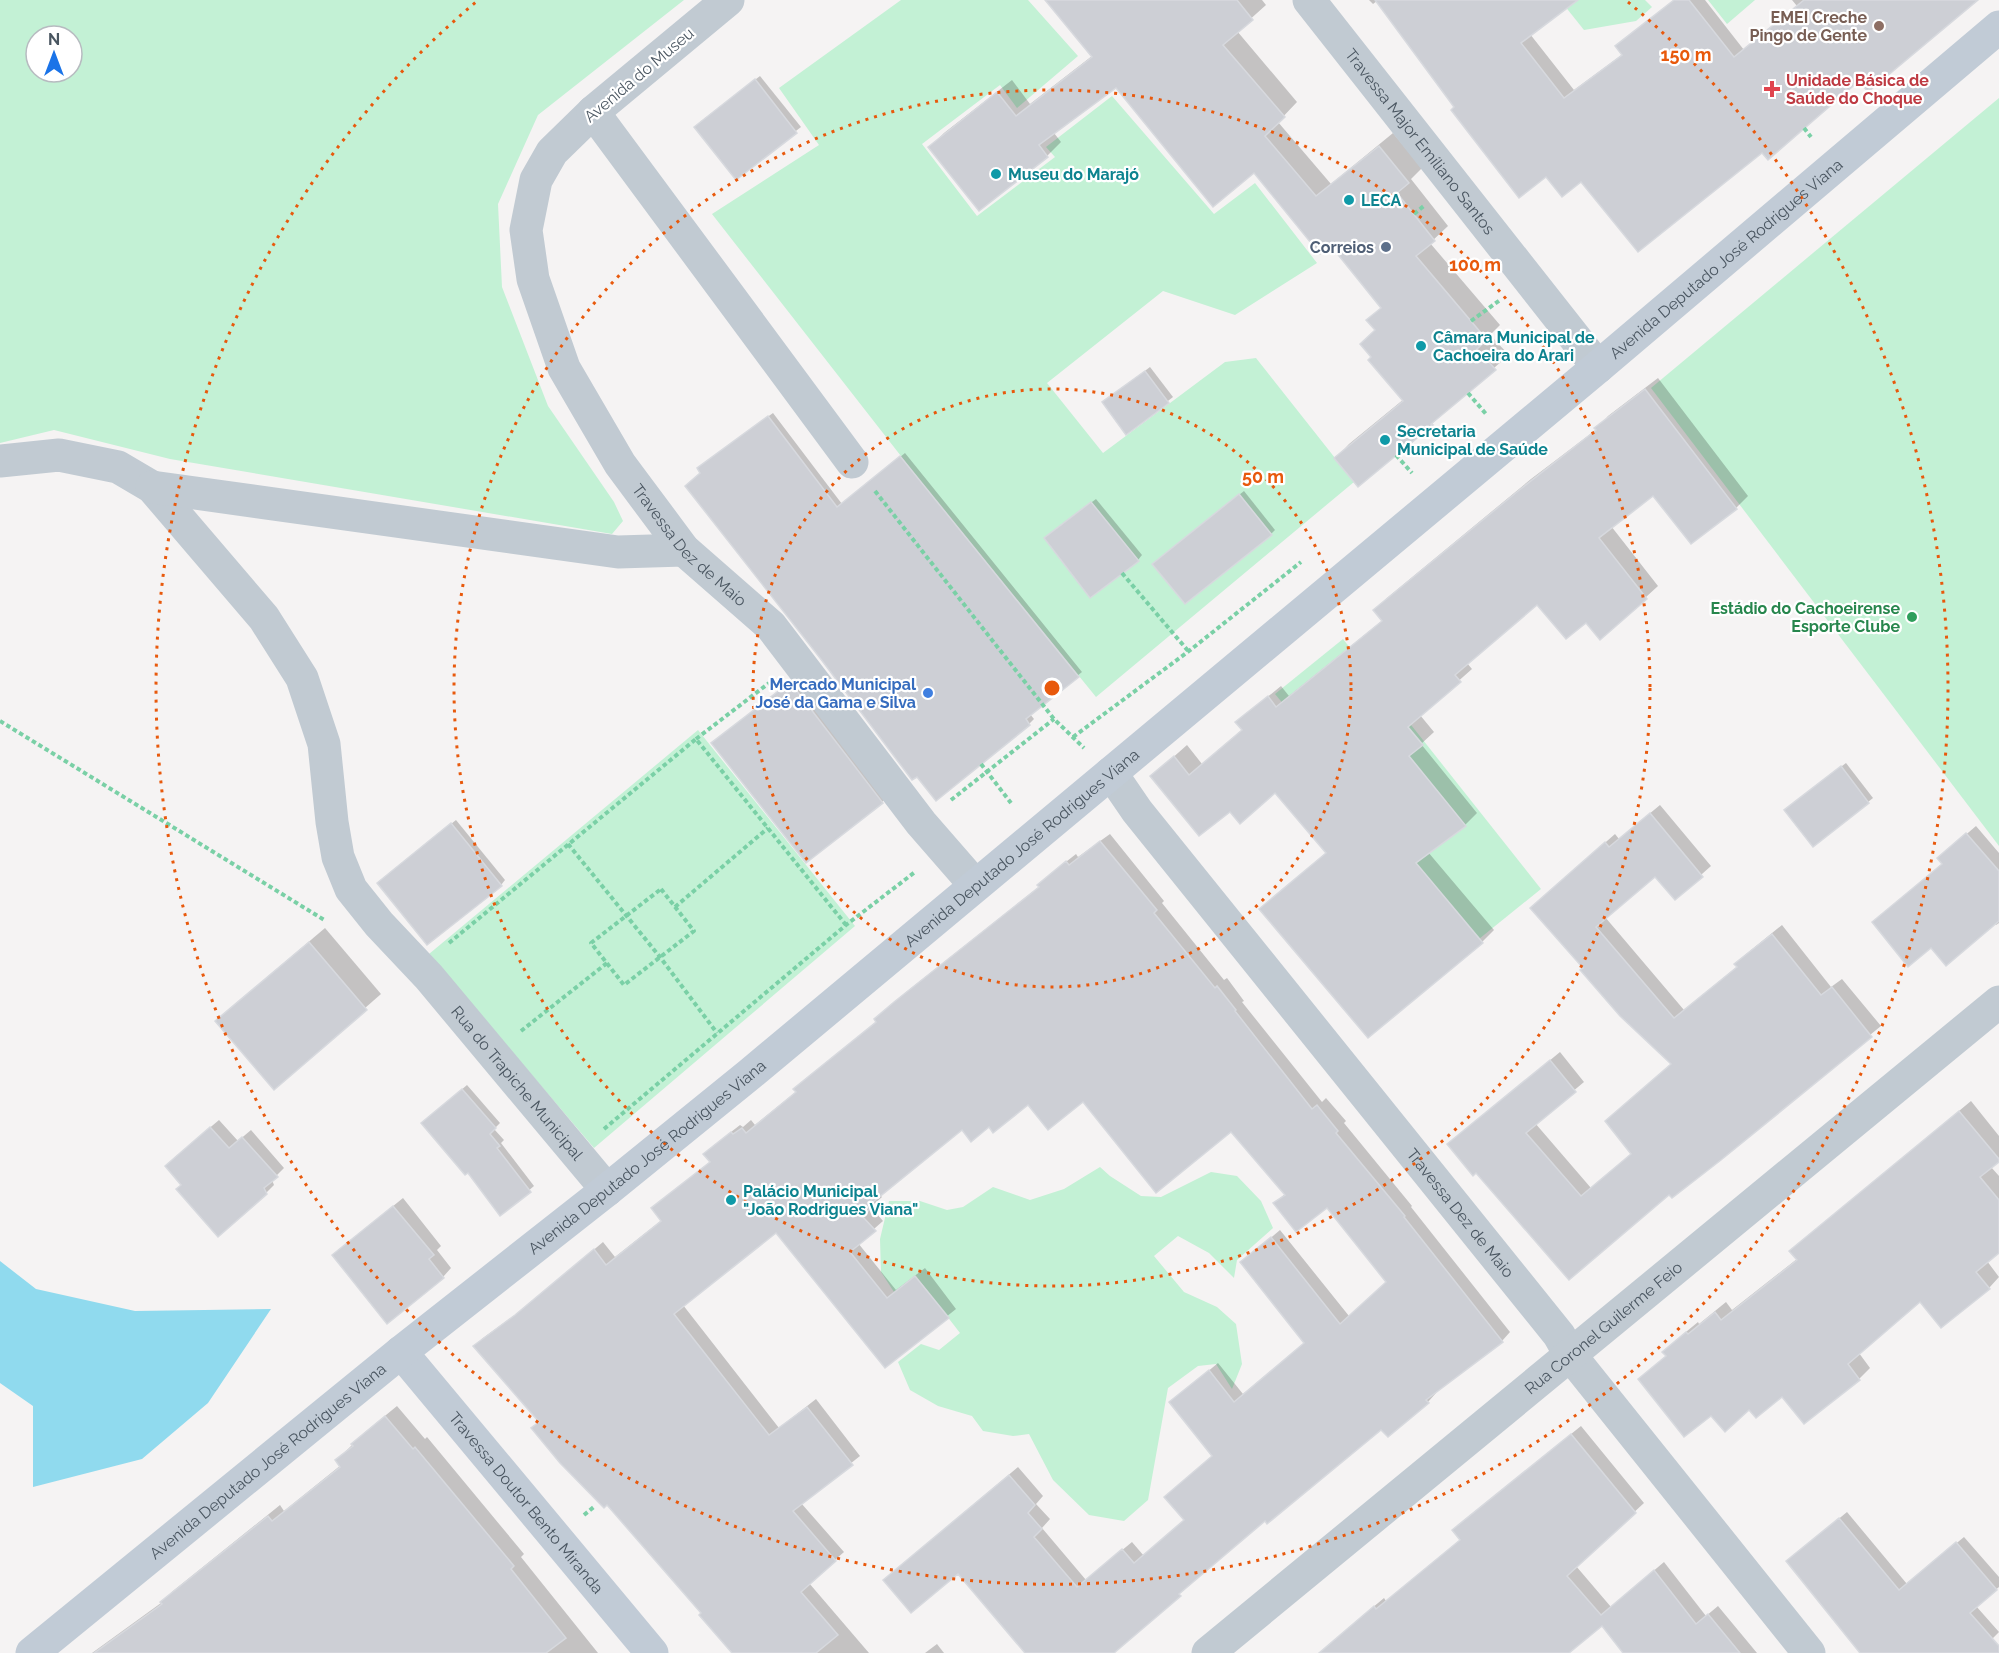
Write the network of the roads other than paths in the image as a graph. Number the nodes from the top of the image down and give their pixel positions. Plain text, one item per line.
1 (728, 0) edge
2 (1309, 0) edge
3 (1999, 27) edge
4 (593, 112) junction
5 (552, 152) joint
6 (1598, 367) junction
7 (0, 461) edge
8 (852, 462) road end
9 (152, 487) junction
10 (684, 550) junction
11 (1111, 773) junction
12 (975, 885) junction
13 (1999, 1002) edge
14 (607, 1190) junction
15 (401, 1352) junction
16 (1571, 1356) junction
17 (32, 1653) edge
18 (652, 1653) edge
19 (1208, 1653) edge
20 (1809, 1653) edge

1 - 4 street, Avenida do Museu
2 - 6 street, Travessa Major Emíliano Santos
3 - 6 street, Avenida Deputado José Rodrigues Viana
4 - 5 street, Avenida do Museu
4 - 8 street
5 - 10 street, Travessa Dez de Maio
6 - 11 street, Avenida Deputado José Rodrigues Viana
7 - 9 street
9 - 10 street
9 - 14 street, Rua do Trapiche Municipal
10 - 12 street, Travessa Dez de Maio
11 - 12 street, Avenida Deputado José Rodrigues Viana
11 - 16 street, Travessa Dez de Maio
12 - 14 street, Avenida Deputado José Rodrigues Viana
13 - 16 street, Rua Coronel Guilerme Feio
14 - 15 street, Avenida Deputado José Rodrigues Viana
15 - 17 street, Avenida Deputado José Rodrigues Viana
15 - 18 street, Travessa Doutor Bento Miranda
16 - 19 street, Rua Coronel Guilerme Feio
16 - 20 street, Travessa Dez de Maio

